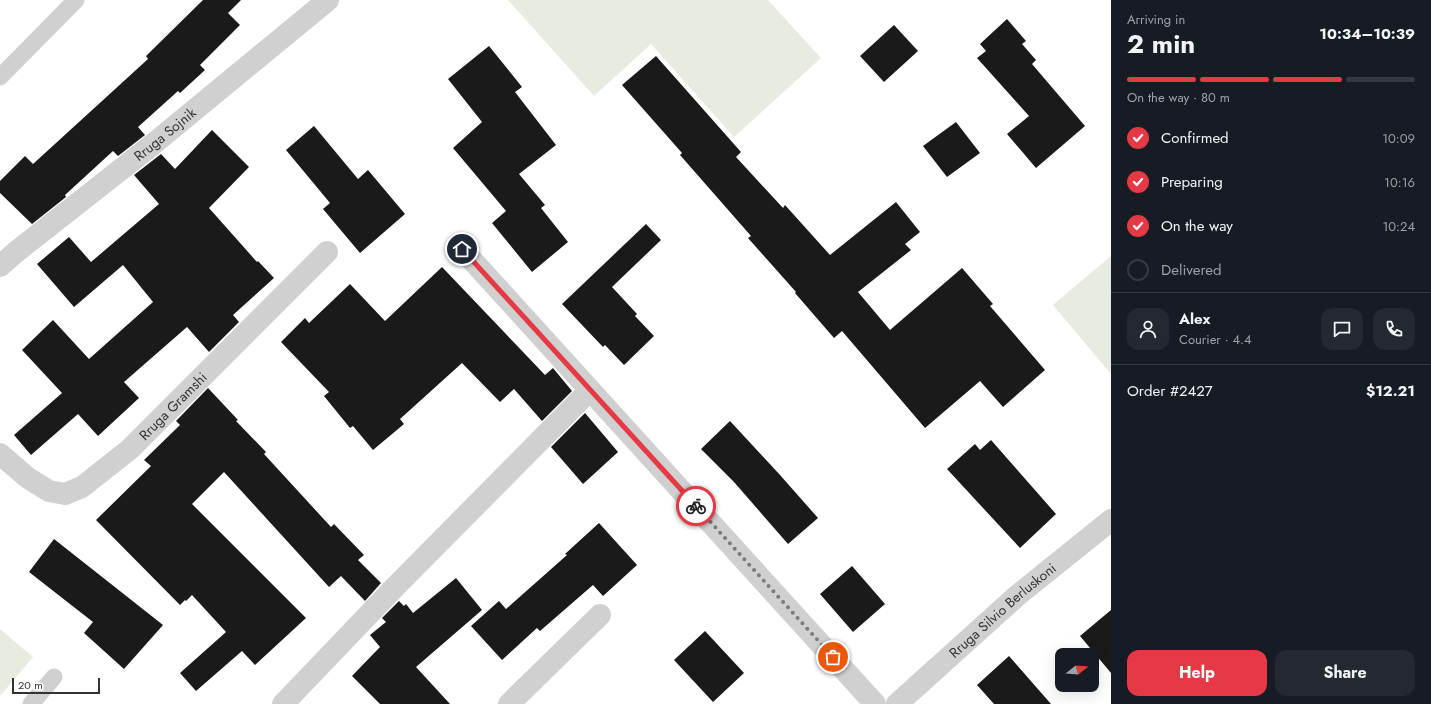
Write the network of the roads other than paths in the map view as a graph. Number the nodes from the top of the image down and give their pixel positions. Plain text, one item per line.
1 (76, 0) edge
2 (328, 0) edge
3 (0, 77) edge
4 (462, 249) dead end
5 (327, 252) dead end
6 (0, 266) edge
7 (590, 390) junction
8 (0, 454) edge
9 (1111, 520) edge
10 (600, 615) dead end
11 (54, 677) dead end
12 (30, 704) edge
13 (283, 704) edge
14 (509, 704) edge
15 (875, 704) edge
16 (897, 704) edge

1 - 3 lane
2 - 6 street, Rruga Sojnik
4 - 7 street
5 - 8 street, Rruga Gramshi
7 - 13 street
7 - 15 street
9 - 16 street, Rruga Silvio Berluskoni
10 - 14 street
11 - 12 lane

